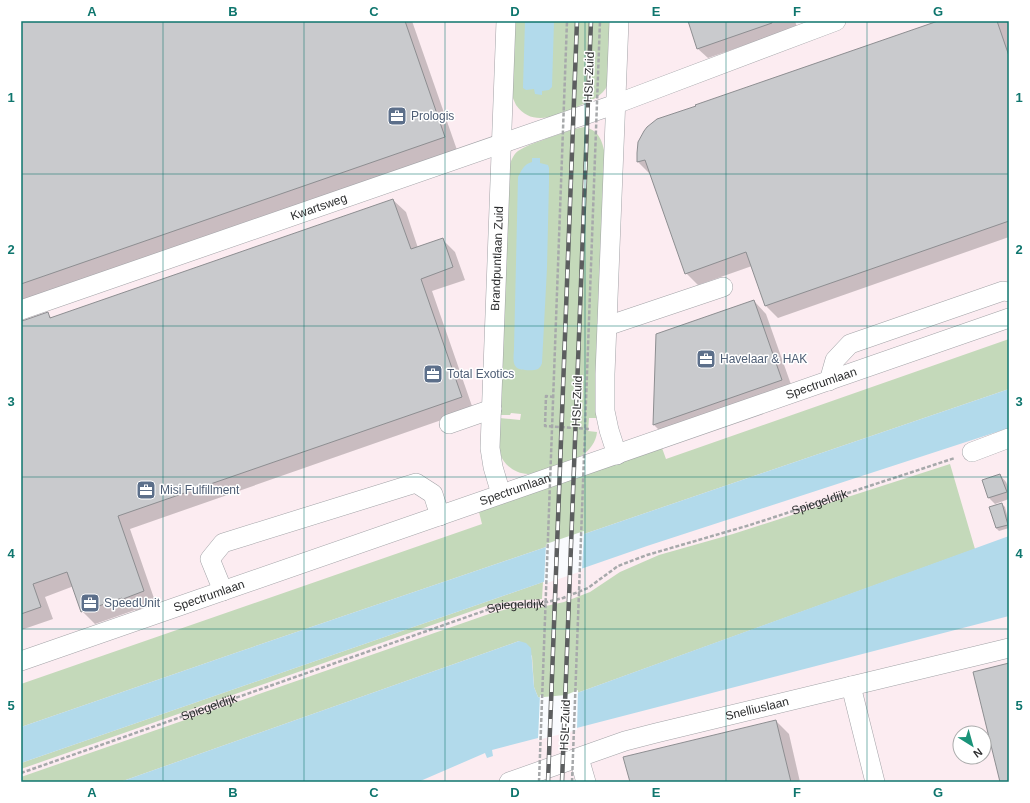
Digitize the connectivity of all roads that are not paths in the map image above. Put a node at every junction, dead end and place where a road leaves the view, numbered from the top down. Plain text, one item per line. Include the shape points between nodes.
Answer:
1 (506, 21) edge
2 (619, 21) edge
3 (835, 21) edge
4 (616, 104) junction
5 (502, 144) junction
6 (723, 286) dead end
7 (1009, 292) edge
8 (21, 310) edge
9 (1009, 318) edge
10 (607, 326) junction
11 (829, 381) junction
12 (492, 409) junction
13 (449, 424) dead end
14 (1009, 438) edge
15 (972, 452) road end
16 (617, 455) junction
17 (501, 494) junction
18 (440, 516) junction
19 (222, 591) junction
20 (1009, 648) edge
21 (21, 661) edge
22 (851, 686) junction
23 (579, 758) junction
24 (509, 782) edge
25 (586, 782) edge
26 (874, 782) edge

1 - 5 street, Brandpuntlaan Zuid
2 - 4 street
3 - 4 street, Kwartsweg
4 - 5 street, Kwartsweg
4 - 10 street
5 - 8 street, Kwartsweg
5 - 12 street, Brandpuntlaan Zuid
6 - 10 street
7 - 11 street via 1003,291 850,344 835,360
9 - 11 street, Spectrumlaan
10 - 16 street via 605,411
11 - 16 street, Spectrumlaan
12 - 13 street
12 - 17 street, Brandpuntlaan Zuid via 490,448
14 - 15 street
16 - 17 street, Spectrumlaan
17 - 18 street, Spectrumlaan
18 - 19 street, Spectrumlaan
18 - 19 street via 433,494 416,482 223,543 210,559
19 - 21 street, Spectrumlaan
20 - 22 street, Snelliuslaan
22 - 23 street, Snelliuslaan via 625,741
22 - 26 street
23 - 24 street, Snelliuslaan
23 - 25 street

